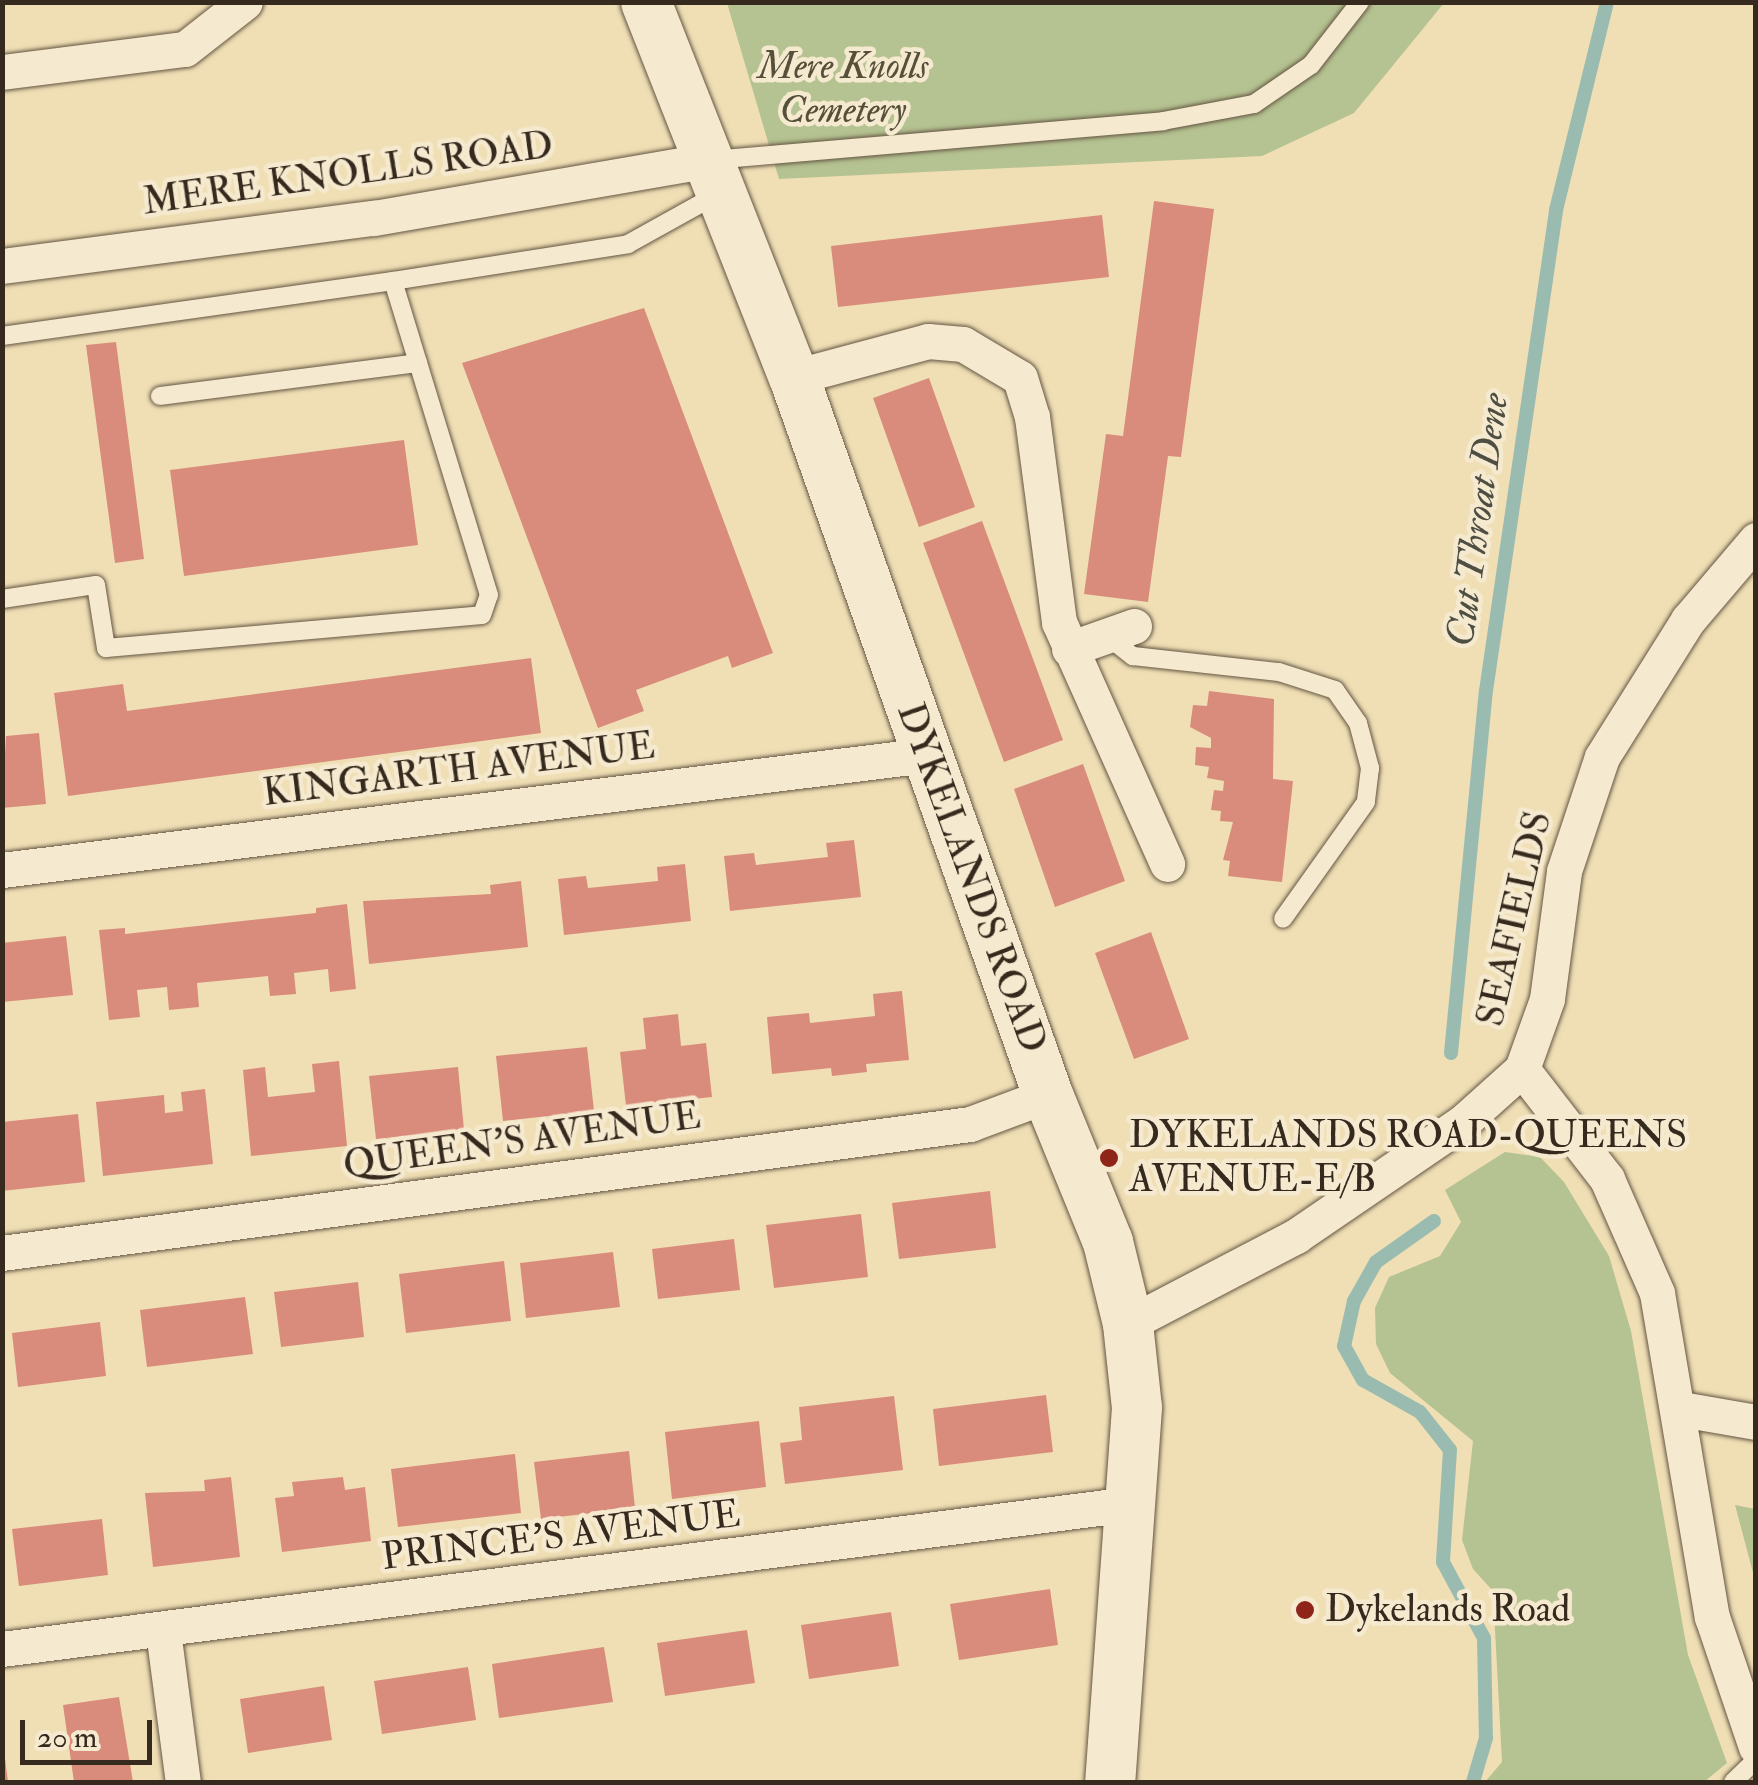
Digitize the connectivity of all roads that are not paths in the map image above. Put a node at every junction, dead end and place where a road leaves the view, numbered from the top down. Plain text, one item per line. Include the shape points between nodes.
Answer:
1 (646, 2) edge
2 (1360, 2) edge
3 (245, 3) edge
4 (2, 72) edge
5 (711, 178) junction
6 (2, 266) edge
7 (392, 281) junction
8 (2, 336) edge
9 (418, 363) junction
10 (794, 377) junction
11 (160, 396) dead end
12 (1756, 540) edge
13 (2, 599) edge
14 (1121, 631) joint
15 (1069, 648) junction
16 (926, 755) junction
17 (1167, 864) dead end
18 (2, 870) edge
19 (1283, 918) dead end
20 (1522, 1069) junction
21 (1048, 1095) junction
22 (2, 1253) edge
23 (1128, 1324) junction
24 (1681, 1409) junction
25 (1756, 1422) edge
26 (1130, 1504) junction
27 (163, 1631) junction
28 (2, 1649) edge
29 (1756, 1748) edge
30 (1756, 1760) edge
31 (183, 1782) edge
32 (1110, 1782) edge
33 (1733, 1782) edge

1 - 5 main road, DYKELANDS ROAD
2 - 5 lane via 1311,65 1254,104
3 - 4 street via 185,48
5 - 6 street, MERE KNOLLS ROAD
5 - 7 lane via 628,244
5 - 10 main road, DYKELANDS ROAD
7 - 8 lane
7 - 9 lane
9 - 11 lane
9 - 13 lane via 488,595 482,615 106,648 96,585
10 - 15 street via 928,342 963,344 1020,378 1032,417 1059,622
10 - 16 main road, DYKELANDS ROAD
12 - 20 street, SEAFIELDS via 1688,620 1602,757 1564,871 1547,999
14 - 15 street
14 - 19 lane via 1133,656 1279,672 1335,690 1358,723 1370,768 1366,802
15 - 17 street
16 - 18 street, KINGARTH AVENUE
16 - 21 main road, DYKELANDS ROAD
20 - 23 street via 1463,1122 1296,1236
20 - 24 street via 1607,1178 1658,1293
21 - 22 street, QUEEN'S AVENUE via 970,1124
21 - 23 main road, DYKELANDS ROAD via 1108,1242
23 - 26 main road, DYKELANDS ROAD via 1138,1408
24 - 25 street
24 - 29 street via 1712,1617
26 - 27 street, PRINCE'S AVENUE
26 - 32 main road, DYKELANDS ROAD
27 - 28 street, PRINCE'S AVENUE
27 - 31 street
30 - 33 lane

